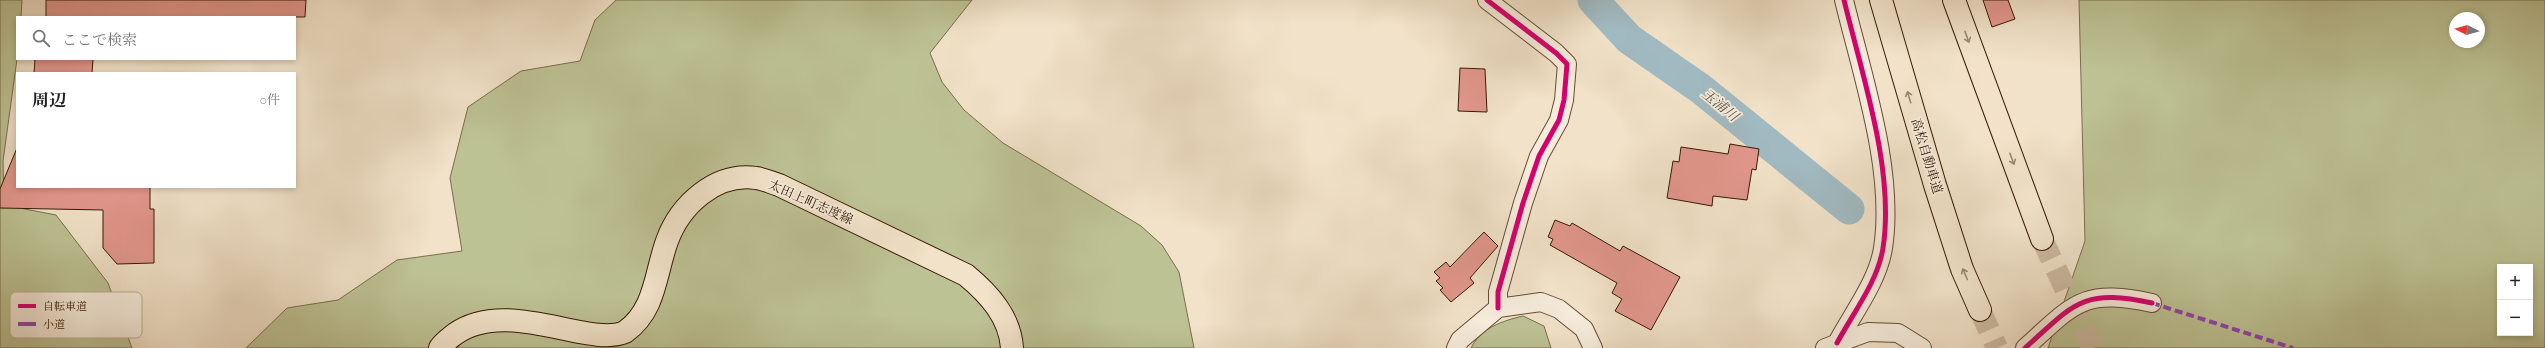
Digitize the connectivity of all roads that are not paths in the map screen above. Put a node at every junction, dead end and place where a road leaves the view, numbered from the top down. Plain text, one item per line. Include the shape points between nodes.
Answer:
1 (1487, 0) edge
2 (1844, 0) edge
3 (1881, 0) edge
4 (1954, 0) edge
5 (2042, 239) tunnel mouth
6 (2152, 303) dead end
7 (1498, 308) junction
8 (1980, 310) tunnel mouth
9 (1831, 345) edge
10 (440, 348) edge
11 (1012, 348) edge
12 (1456, 348) edge
13 (1593, 348) edge
14 (1922, 348) edge
15 (2025, 348) edge

1 - 7 street via 1567,64 1564,100 1559,120 1539,156 1498,292
2 - 9 street via 1878,139 1885,204 1883,248 1874,277
8 -> 3 main road, 高松自動車道 via 1962,269 1935,185
4 -> 5 main road
6 - 15 street via 2126,297 2098,296 2088,299 2065,312
7 - 12 street via 1460,340
7 - 13 street via 1541,302 1559,309 1584,329
9 - 14 street via 1868,332 1898,333
10 - 11 main road, 太田上町志度線 via 464,328 491,321 520,323 601,338 624,333 642,317 654,292 667,241 677,220 702,193 718,184 736,178 756,178 779,185 966,275 987,292 1003,315

